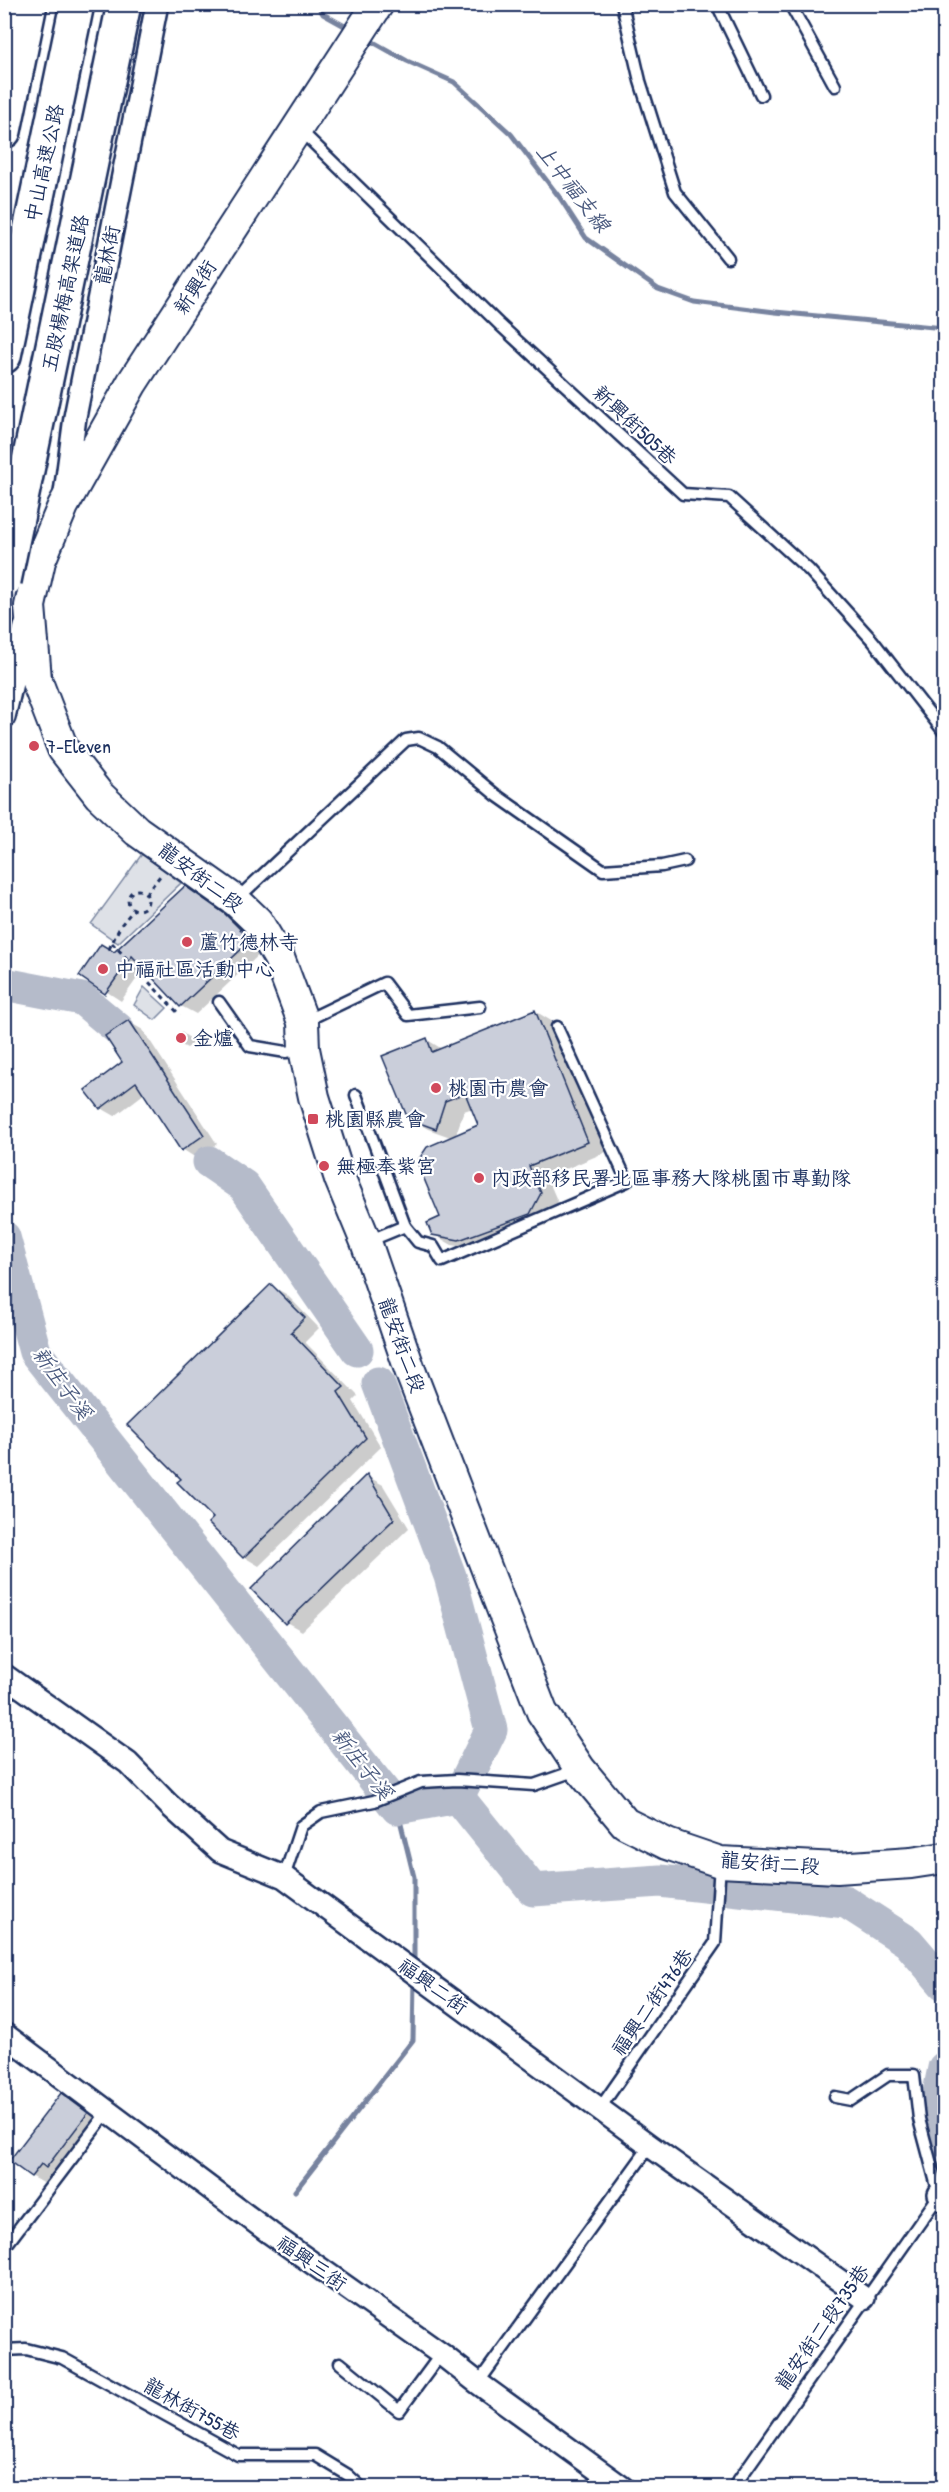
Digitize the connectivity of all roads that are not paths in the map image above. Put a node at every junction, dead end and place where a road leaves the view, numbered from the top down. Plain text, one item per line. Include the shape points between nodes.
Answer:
1 (30, 4) edge
2 (76, 4) edge
3 (124, 4) edge
4 (157, 4) edge
5 (378, 4) edge
6 (622, 4) edge
7 (717, 4) edge
8 (790, 4) edge
9 (835, 86) dead end
10 (760, 95) dead end
11 (299, 129) junction
12 (4, 131) edge
13 (728, 258) dead end
14 (4, 356) edge
15 (63, 506) junction
16 (22, 591) edge
17 (4, 717) edge
18 (945, 732) edge
19 (686, 861) dead end
20 (236, 901) junction
21 (219, 1002) dead end
22 (480, 1007) dead end
23 (557, 1027) dead end
24 (304, 1035) junction
25 (356, 1095) dead end
26 (405, 1226) junction
27 (366, 1242) junction
28 (4, 1675) edge
29 (580, 1769) junction
30 (945, 1858) edge
31 (720, 1868) junction
32 (284, 1877) junction
33 (4, 2034) edge
34 (835, 2097) dead end
35 (600, 2108) junction
36 (108, 2111) junction
37 (650, 2146) junction
38 (942, 2195) edge
39 (4, 2248) edge
40 (864, 2298) junction
41 (4, 2350) edge
42 (441, 2354) junction
43 (340, 2363) dead end
44 (478, 2384) junction
45 (362, 2487) edge
46 (623, 2487) edge
47 (733, 2487) edge

1 - 12 highway
2 - 14 highway, 中山高速公路
3 - 16 highway, 五股楊梅高架道路, bridge
4 - 15 street, 龍林街 via 75,417
5 - 11 street, 新興街
6 - 13 lane via 640,81 675,192
7 - 10 lane
8 - 9 lane
11 - 15 street, 新興街 via 132,383
11 - 18 lane, 新興街505巷 via 500,325 683,494 729,497 809,570 873,641
15 - 16 street, 新興街 via 40,561
16 - 17 street
16 - 20 street, 龍安街二段 via 36,679 63,749 99,795 137,831
19 - 20 lane via 603,870 496,795 438,747 419,738 406,740
20 - 24 street, 龍安街二段 via 257,921 279,958
21 - 24 lane via 250,1046 286,1052
22 - 24 lane via 408,1015 384,983
23 - 26 lane via 627,1181 442,1261 433,1246 418,1242
24 - 27 street, 龍安街二段 via 314,1097 340,1179
25 - 26 lane
26 - 27 lane
27 - 29 street, 龍安街二段 via 411,1373 542,1712
28 - 32 street, 福興二街 via 128,1762 220,1851
29 - 31 street, 龍安街二段 via 625,1823
29 - 32 lane via 534,1785 421,1782 374,1801 321,1812 301,1827
30 - 31 street, 龍安街二段 via 837,1868
31 - 35 lane, 福興二街476巷 via 715,1943
32 - 35 street, 福興二街
33 - 36 street, 福興三街
34 - 38 lane via 851,2100 888,2075 914,2075 919,2119
35 - 37 street, 福興二街
36 - 39 lane
36 - 42 street, 福興三街 via 270,2233
37 - 40 street, 福興二街
37 - 44 lane
38 - 40 lane, 龍安街二段735巷
40 - 47 lane, 龍安街二段735巷
41 - 45 lane, 龍林街755巷 via 26,2349 62,2358 238,2455 315,2455
42 - 43 lane via 399,2411
42 - 44 street, 福興三街
44 - 46 street, 福興三街

